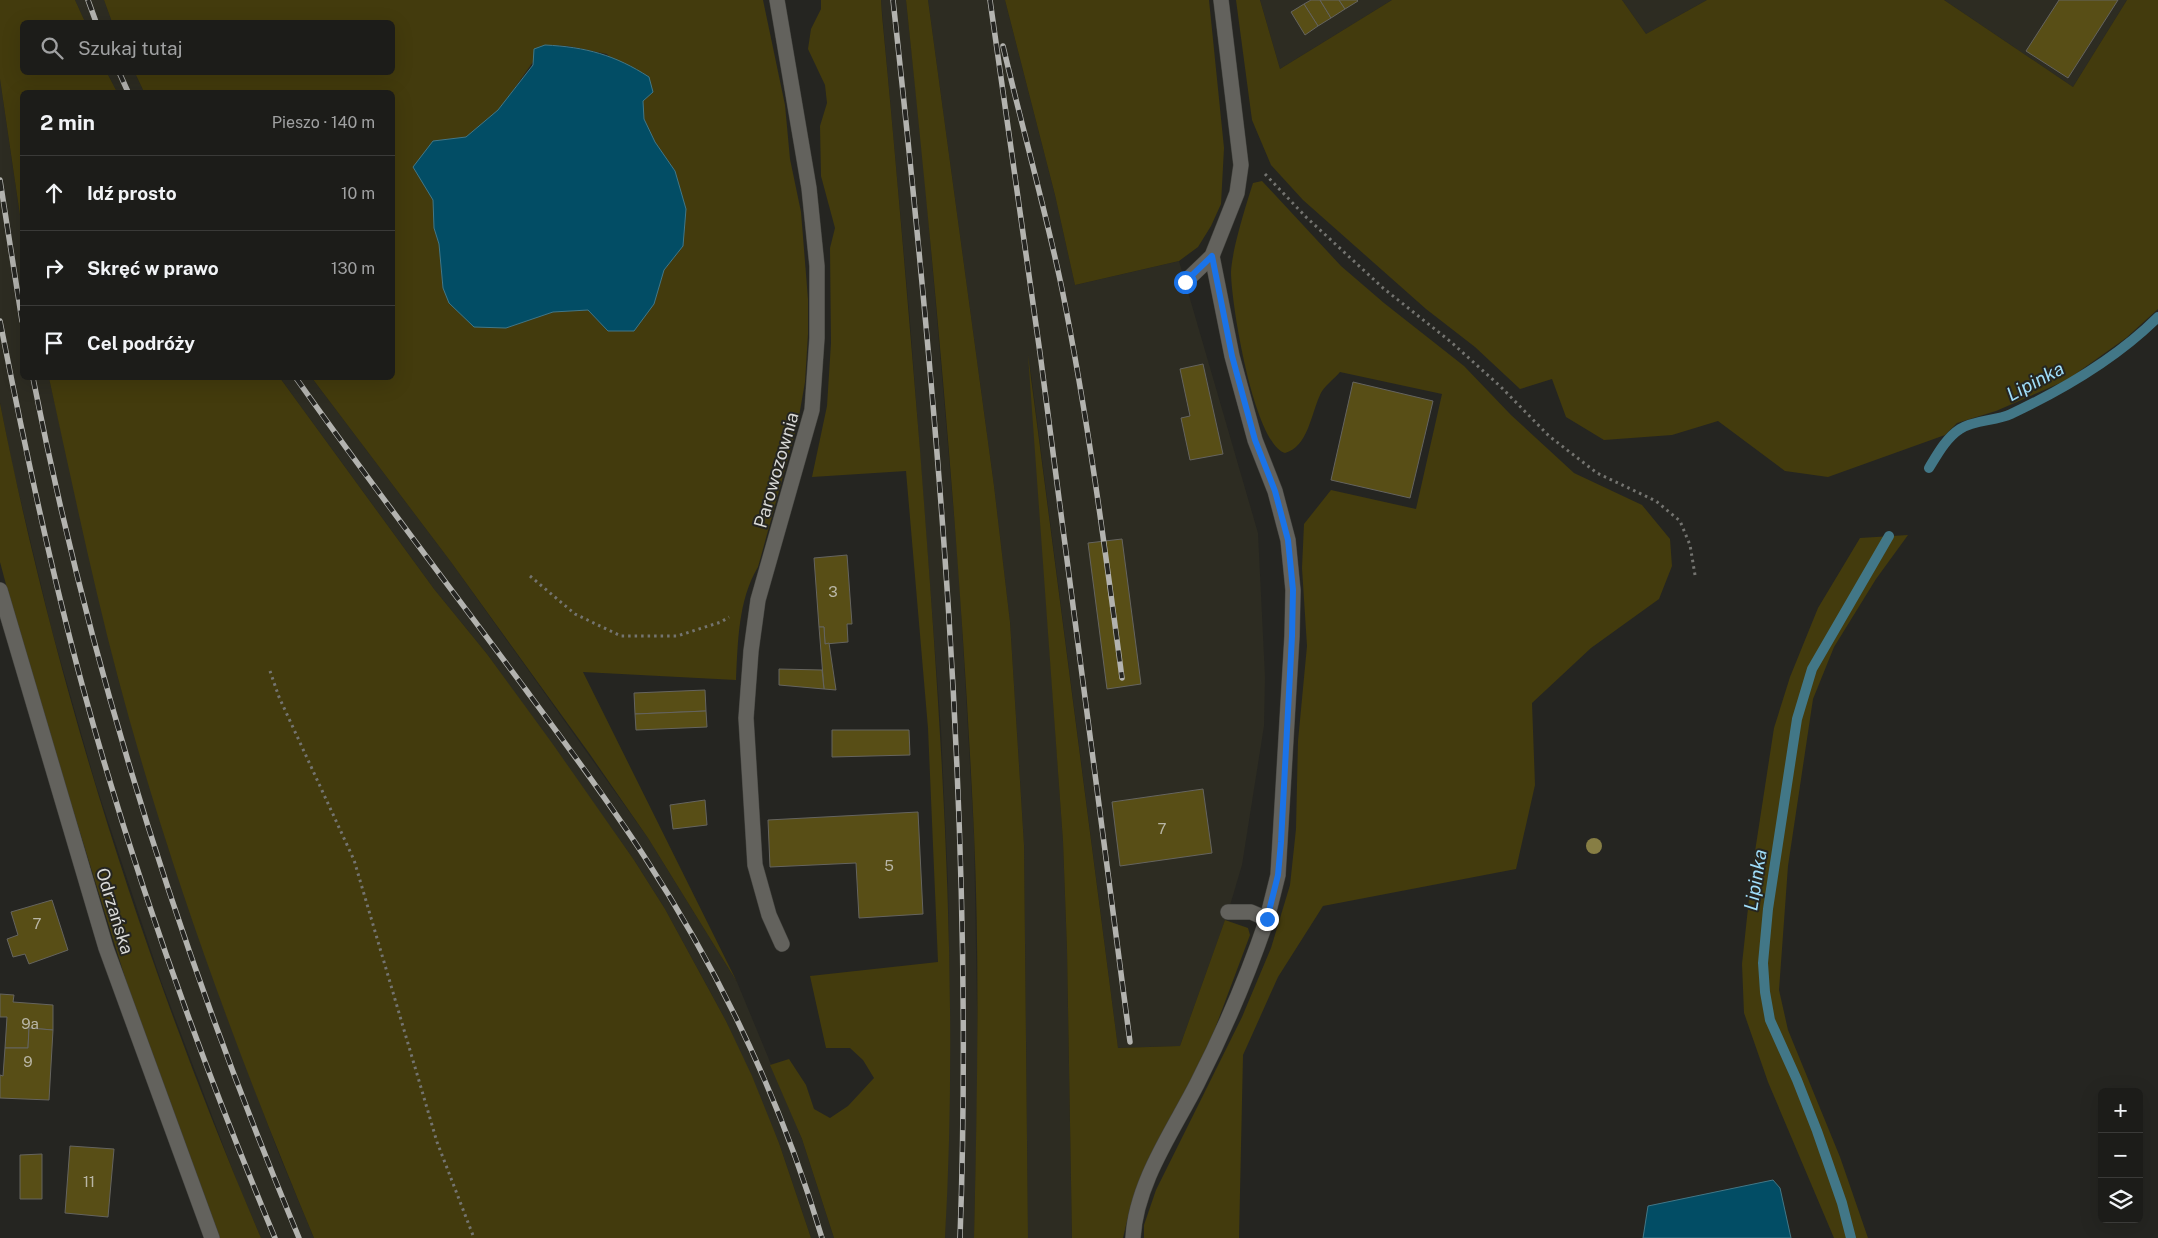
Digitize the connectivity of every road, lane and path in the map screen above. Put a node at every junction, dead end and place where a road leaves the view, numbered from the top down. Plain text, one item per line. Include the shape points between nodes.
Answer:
1 (777, 0) edge
2 (1221, 0) edge
3 (1241, 165) junction
4 (1212, 256) junction
5 (1185, 282) dead end
6 (1695, 575) dead end
7 (530, 576) dead end
8 (0, 590) edge
9 (758, 600) junction
10 (270, 671) dead end
11 (1228, 912) dead end
12 (1267, 919) junction
13 (782, 944) dead end
14 (212, 1238) edge
15 (474, 1238) edge
16 (1133, 1238) edge

1 - 9 street, Parowozownia via 809,188 817,266 818,338 812,410
2 - 3 street
3 - 4 street via 1237,193
3 - 6 path via 1267,174 1306,217 1382,288 1451,342 1549,436 1597,473 1656,501 1680,521 1690,545
4 - 5 street
4 - 12 street via 1232,356 1288,540 1293,590 1278,875
7 - 9 path via 574,614 621,636 676,636 720,622
8 - 14 street, Odrzańska via 106,948
9 - 13 street, Parowozownia via 746,718 750,807 755,865 769,915
10 - 15 path via 354,860 436,1142
11 - 12 street via 1251,912
12 - 16 street via 1225,1025 1152,1171 1142,1197

